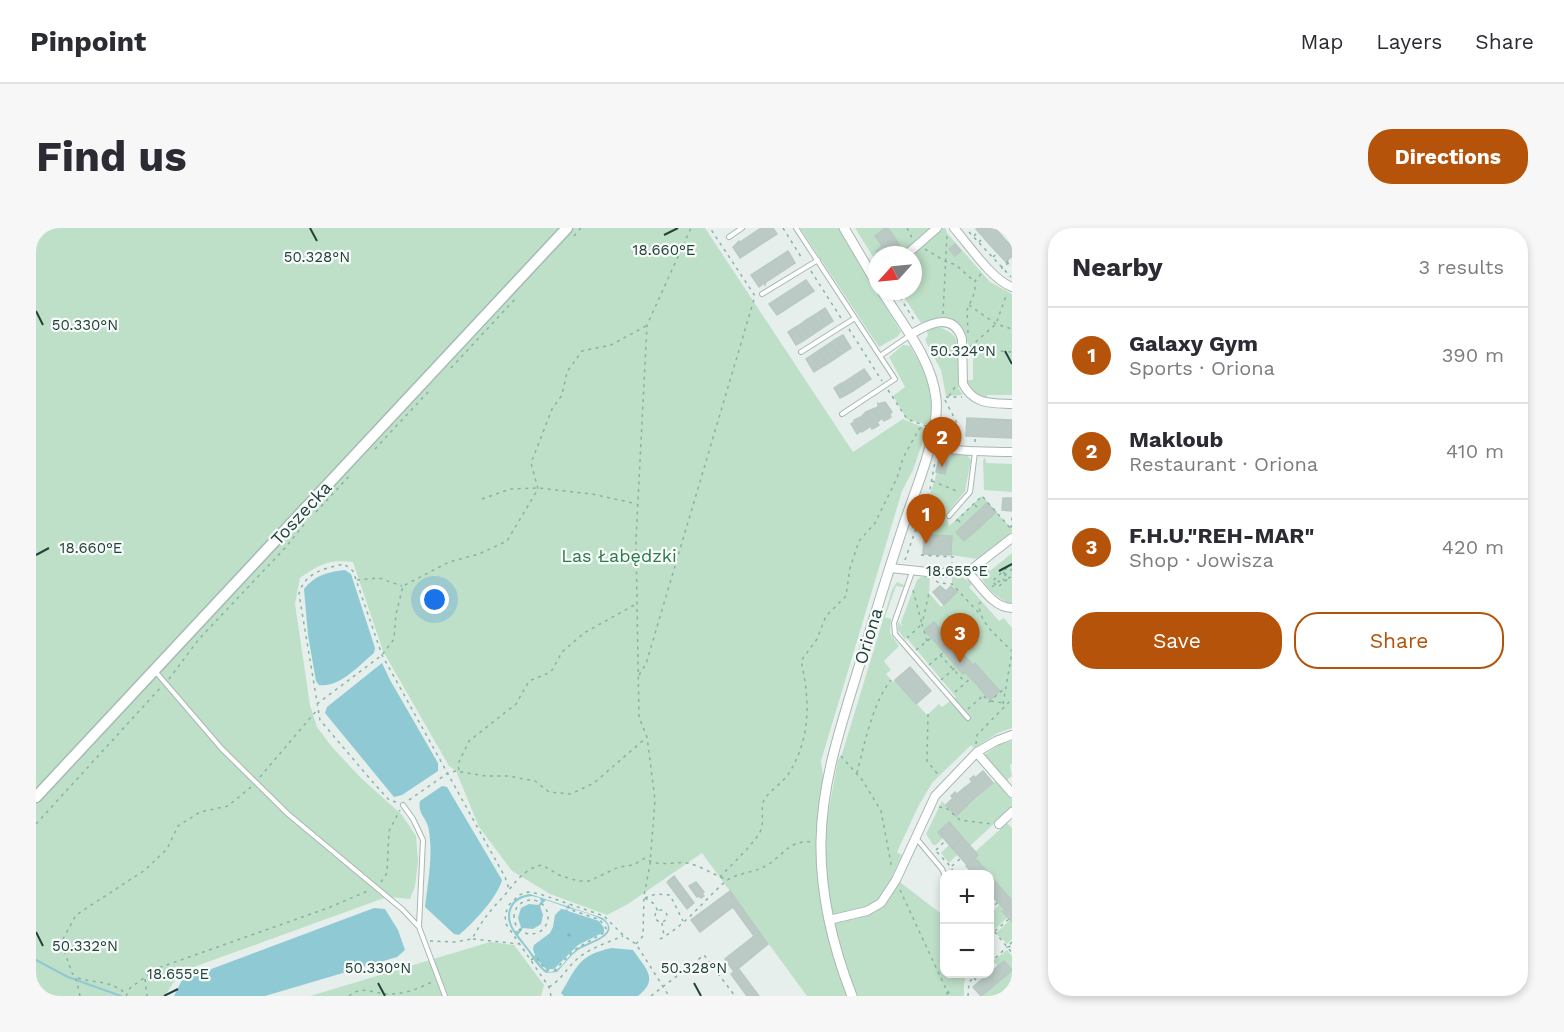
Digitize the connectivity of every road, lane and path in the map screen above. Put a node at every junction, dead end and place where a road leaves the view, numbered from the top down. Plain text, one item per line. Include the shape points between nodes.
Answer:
1 (581, 228) edge
2 (691, 228) edge
3 (710, 228) edge
4 (742, 228) edge
5 (783, 228) edge
6 (796, 228) edge
7 (844, 228) edge
8 (937, 228) edge
9 (954, 228) edge
10 (965, 228) edge
11 (1001, 228) edge
12 (571, 232) edge
13 (978, 232) dead end
14 (947, 234) dead end
15 (729, 237) dead end
16 (973, 237) junction
17 (984, 237) dead end
18 (1012, 240) edge
19 (978, 242) junction
20 (916, 246) edge
21 (998, 253) dead end
22 (992, 258) junction
23 (1012, 258) edge
24 (818, 260) junction
25 (945, 261) junction
26 (1012, 262) edge
27 (1005, 263) junction
28 (807, 266) junction
29 (868, 267) edge
30 (1002, 269) junction
31 (985, 270) dead end
32 (995, 275) junction
33 (1012, 277) edge
34 (975, 282) junction
35 (1011, 287) edge
36 (762, 294) dead end
37 (519, 295) dead end
38 (888, 300) edge
39 (902, 300) edge
40 (969, 304) junction
41 (855, 318) junction
42 (942, 318) dead end
43 (845, 324) junction
44 (996, 324) junction
45 (647, 325) junction
46 (918, 325) dead end
47 (1012, 329) edge
48 (910, 335) junction
49 (969, 348) junction
50 (801, 352) dead end
51 (1012, 352) edge
52 (879, 356) junction
53 (449, 370) dead end
54 (434, 386) dead end
55 (885, 386) junction
56 (971, 396) junction
57 (1012, 404) edge
58 (842, 414) dead end
59 (930, 427) junction
60 (975, 436) dead end
61 (930, 444) junction
62 (975, 448) junction
63 (374, 450) dead end
64 (960, 450) junction
65 (1012, 452) edge
66 (935, 462) dead end
67 (353, 472) dead end
68 (931, 480) junction
69 (538, 488) junction
70 (959, 492) dead end
71 (482, 500) dead end
72 (638, 504) junction
73 (974, 504) junction
74 (979, 510) dead end
75 (313, 515) dead end
76 (949, 516) dead end
77 (1012, 517) edge
78 (307, 521) dead end
79 (963, 525) dead end
80 (1011, 529) edge
81 (1012, 538) edge
82 (921, 555) dead end
83 (902, 566) dead end
84 (1012, 566) edge
85 (890, 568) junction
86 (952, 568) dead end
87 (1006, 569) junction
88 (913, 571) junction
89 (968, 572) junction
90 (1003, 572) junction
91 (1009, 572) junction
92 (999, 575) junction
93 (1006, 575) junction
94 (1012, 575) edge
95 (996, 578) junction
96 (1002, 578) junction
97 (1009, 578) junction
98 (356, 580) junction
99 (999, 581) junction
100 (1005, 581) junction
101 (951, 584) dead end
102 (995, 584) junction
103 (1002, 584) junction
104 (403, 586) junction
105 (913, 590) dead end
106 (989, 591) junction
107 (929, 593) dead end
108 (637, 604) junction
109 (1012, 609) edge
110 (979, 613) junction
111 (922, 624) junction
112 (907, 638) dead end
113 (931, 638) dead end
114 (927, 641) junction
115 (916, 651) dead end
116 (1012, 651) edge
117 (944, 652) dead end
118 (381, 655) junction
119 (940, 655) junction
120 (928, 666) dead end
121 (957, 666) dead end
122 (953, 669) junction
123 (154, 670) junction
124 (638, 676) junction
125 (971, 678) dead end
126 (891, 680) dead end
127 (941, 681) dead end
128 (166, 682) junction
129 (966, 683) junction
130 (1006, 687) junction
131 (956, 698) dead end
132 (1012, 699) edge
133 (990, 701) junction
134 (317, 704) junction
135 (1003, 705) junction
136 (318, 709) junction
137 (967, 710) dead end
138 (928, 714) dead end
139 (968, 718) dead end
140 (1012, 735) edge
141 (647, 737) junction
142 (976, 751) junction
143 (459, 771) junction
144 (448, 773) junction
145 (857, 774) dead end
146 (940, 777) dead end
147 (255, 782) junction
148 (1012, 793) edge
149 (36, 797) edge
150 (403, 805) junction
151 (937, 806) dead end
152 (1012, 812) edge
153 (36, 824) edge
154 (999, 824) joint
155 (915, 838) junction
156 (945, 841) dead end
157 (813, 842) dead end
158 (931, 846) dead end
159 (935, 850) junction
160 (961, 858) dead end
161 (650, 862) junction
162 (951, 867) junction
163 (942, 870) edge
164 (952, 870) edge
165 (720, 877) junction
166 (728, 880) junction
167 (376, 888) junction
168 (508, 890) junction
169 (644, 898) junction
170 (998, 902) dead end
171 (541, 903) joint
172 (568, 905) junction
173 (994, 906) edge
174 (658, 911) junction
175 (1009, 919) dead end
176 (829, 920) junction
177 (683, 921) junction
178 (662, 922) junction
179 (418, 927) junction
180 (995, 932) joint
181 (624, 936) junction
182 (664, 937) junction
183 (472, 939) junction
184 (660, 939) dead end
185 (424, 941) junction
186 (1012, 942) edge
187 (519, 944) junction
188 (636, 944) junction
189 (1012, 946) edge
190 (1007, 947) junction
191 (1012, 953) edge
192 (533, 958) junction
193 (994, 958) edge
194 (436, 976) junction
195 (145, 977) junction
196 (76, 978) junction
197 (973, 978) edge
198 (975, 978) edge
199 (979, 983) dead end
200 (549, 987) junction
201 (663, 987) junction
202 (947, 991) dead end
203 (126, 995) edge
204 (80, 996) edge
205 (147, 996) edge
206 (349, 996) edge
207 (445, 996) edge
208 (551, 996) edge
209 (651, 996) edge
210 (669, 996) edge
211 (735, 996) edge
212 (852, 996) edge
213 (950, 996) edge
214 (968, 996) edge

1 - 12 path
2 - 45 path
3 - 124 path via 755,296 646,664
4 - 15 lane
5 - 28 path
6 - 24 lane
7 - 29 street
8 - 20 street
9 - 32 street
10 - 16 path
11 - 18 path
12 - 123 main road, Toszecka
13 - 16 path
14 - 25 path
16 - 19 path
17 - 19 path
19 - 22 path
21 - 22 path
22 - 30 path
23 - 27 path
24 - 28 lane
24 - 41 lane
25 - 34 path via 956,265
25 - 42 path
26 - 27 path
27 - 30 path
28 - 36 lane
28 - 43 path
30 - 32 path
30 - 33 path
31 - 34 path
32 - 35 street
34 - 40 path
35 - 44 path
37 - 53 path
38 - 48 street, Oriona
39 - 46 path
40 - 44 path
40 - 49 path
41 - 43 lane
41 - 52 lane
43 - 50 lane
43 - 55 path
44 - 47 path
44 - 49 path
45 - 69 path via 611,345 582,351 567,372 562,395 552,409 531,463
45 - 72 path
48 - 52 lane
48 - 56 street via 937,322 949,323 960,332 963,384
48 - 59 street, Oriona via 933,381 936,401
49 - 51 path
52 - 55 lane via 894,379
54 - 63 path
55 - 58 lane
55 - 59 path via 907,419
56 - 57 street via 978,402
56 - 64 path via 944,398 958,425
59 - 61 street, Oriona
59 - 165 path via 920,429 903,458 875,523 859,541 846,596 826,616 817,639 801,661 807,710 797,758 764,801 761,831
60 - 62 path
61 - 64 street
61 - 85 street, Oriona
62 - 64 street
62 - 65 street
62 - 76 lane via 970,492
66 - 68 path
67 - 75 path
68 - 70 path
68 - 83 path
69 - 71 path via 510,489
69 - 72 path
69 - 104 path via 507,541 448,562
72 - 108 path
73 - 74 path
73 - 79 path via 957,520
73 - 80 path via 982,496
77 - 80 path
78 - 128 path
81 - 89 street
82 - 86 path via 953,557
84 - 87 path
84 - 91 path
85 - 88 street
85 - 176 street, Oriona via 833,749 827,780 821,843
87 - 90 path
87 - 91 path
88 - 89 street
88 - 139 lane via 894,623 895,634
89 - 106 street
90 - 92 path
90 - 93 path
91 - 93 path
91 - 94 path
92 - 95 path
92 - 96 path
93 - 96 path
93 - 97 path
94 - 97 path
95 - 99 path
95 - 102 path via 992,581
96 - 100 path
97 - 100 path
98 - 104 path via 379,578
98 - 118 path
98 - 134 path via 344,564 326,568 301,585 299,594
99 - 102 path
99 - 103 path
100 - 103 path
101 - 110 path
102 - 103 path
102 - 106 path
104 - 118 path via 394,639
105 - 111 path
106 - 109 street via 995,603
106 - 110 path via 979,604
107 - 111 path
108 - 124 path
108 - 143 path via 584,633 562,652 551,672 529,681 516,704 469,741 458,764
110 - 116 path
111 - 112 path
111 - 114 path
113 - 114 path
114 - 115 path
116 - 130 path
117 - 119 path
118 - 134 path
118 - 144 path
119 - 120 path
119 - 122 path
121 - 122 path
122 - 127 path
122 - 129 path
123 - 128 lane
123 - 149 main road, Toszecka
124 - 141 path via 639,717
125 - 129 path
126 - 145 path via 868,730
128 - 147 lane via 215,742
128 - 153 path
129 - 131 path via 952,694
130 - 133 path
130 - 135 path
132 - 135 path
133 - 135 path
133 - 137 path via 984,695
134 - 136 path
135 - 142 path via 977,735
136 - 147 path
136 - 150 path via 320,720 371,780 389,800
138 - 146 path via 927,761
140 - 142 street
141 - 143 path via 594,783 571,794 549,792 535,781
141 - 161 path via 655,800
142 - 148 street
142 - 155 street via 935,796
143 - 144 path
144 - 150 path
144 - 168 path via 505,877
147 - 167 lane
147 - 196 path via 228,806 200,812 178,826 167,849 145,870 75,915 63,939
150 - 167 path via 389,831 387,873
150 - 179 lane via 423,840
151 - 154 path via 960,820
152 - 154 street
155 - 163 lane
155 - 176 street via 881,903 867,911
156 - 159 path
157 - 166 path via 797,842 766,866
158 - 159 path
159 - 162 path
160 - 162 path
161 - 165 path via 689,863
161 - 168 path via 645,858 589,881 559,875 542,865 530,867
161 - 169 path
162 - 164 path
165 - 166 path
166 - 177 path
167 - 179 lane
167 - 195 path via 158,968
168 - 183 path via 485,916
169 - 174 path
169 - 177 path via 670,895
169 - 188 path via 642,936
170 - 173 path
171 - 171 path via 527,900 519,905 514,917 520,930 530,935 543,930 549,917
172 - 181 path via 604,916
172 - 187 path via 535,892 513,899 506,921
172 - 192 path via 568,909 600,920 605,932 574,950 555,970 546,970
174 - 178 path via 655,918
174 - 178 path via 663,910 666,915
175 - 180 path
176 - 212 street, Oriona
177 - 182 path
178 - 182 path
179 - 185 lane
180 - 190 path
181 - 188 path
181 - 200 path via 578,958
182 - 184 path
183 - 185 path
183 - 187 path
185 - 194 lane
186 - 190 path
187 - 192 path
188 - 201 path
189 - 190 path
190 - 191 path
190 - 193 path
192 - 200 path
194 - 206 path via 425,986 392,994 361,989
194 - 207 lane
195 - 203 path
195 - 205 path
196 - 203 path via 102,981
196 - 204 path
197 - 214 path
198 - 199 path
200 - 208 path
201 - 209 path
201 - 210 path
201 - 211 path via 704,956
202 - 213 path

